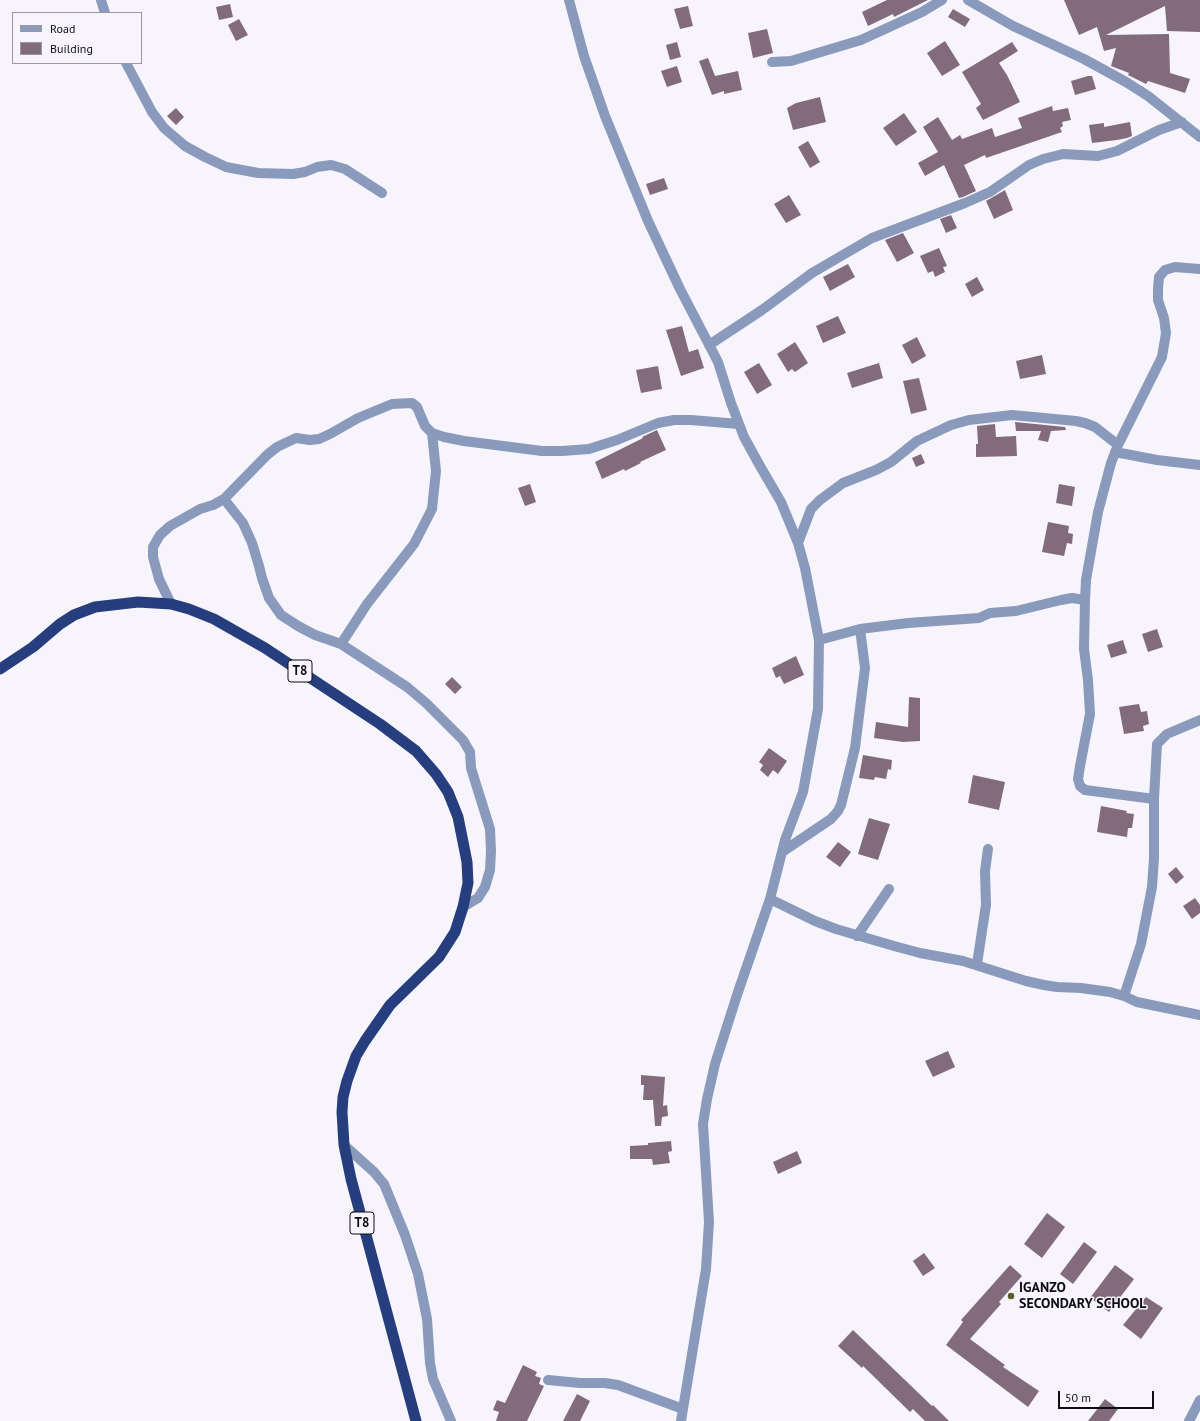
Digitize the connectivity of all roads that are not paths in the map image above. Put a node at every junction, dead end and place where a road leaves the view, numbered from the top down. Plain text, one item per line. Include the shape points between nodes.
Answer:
1 (101, 0) edge
2 (569, 0) edge
3 (942, 0) edge
4 (968, 0) edge
5 (105, 12) edge
6 (772, 62) dead end
7 (127, 64) edge
8 (1182, 122) junction
9 (1200, 137) edge
10 (382, 193) dead end
11 (1200, 269) edge
12 (709, 345) junction
13 (739, 424) junction
14 (432, 433) junction
15 (1117, 449) junction
16 (1200, 465) edge
17 (224, 499) junction
18 (798, 543) junction
19 (1085, 600) junction
20 (171, 604) junction
21 (860, 629) junction
22 (819, 640) junction
23 (341, 644) junction
24 (0, 669) edge
25 (1200, 720) edge
26 (1154, 799) junction
27 (988, 849) dead end
28 (782, 852) junction
29 (888, 889) dead end
30 (770, 899) junction
31 (463, 907) junction
32 (857, 936) junction
33 (977, 964) junction
34 (1124, 996) junction
35 (1200, 1015) edge
36 (344, 1145) junction
37 (548, 1380) dead end
38 (1200, 1400) edge
39 (683, 1409) junction
40 (416, 1421) edge
41 (450, 1421) edge
42 (681, 1421) edge
43 (1188, 1421) edge

1 - 5 street
2 - 12 street via 584,56 624,164 651,228
3 - 6 street via 861,40 791,61
4 - 8 street via 1013,26 1126,82
7 - 10 street via 152,112 164,128 185,146 205,157 226,167 258,173 294,174 331,166 345,169
8 - 9 street
8 - 12 street via 1159,130 1117,151 1098,156 1063,154 1043,158 990,192 872,238 812,273
11 - 15 street via 1175,267 1165,270 1159,276 1158,300 1166,333 1162,358
12 - 13 street via 718,362
13 - 14 street via 674,420 658,423 602,445 562,452 464,441
13 - 18 street via 781,502
14 - 17 street via 412,403 392,404 358,418 319,439 296,438 277,447
14 - 23 street via 436,471 432,509 414,544 367,604
15 - 16 street via 1149,459
15 - 18 street via 1095,427 1085,422 1012,415 969,420 951,425 917,441 886,465 843,483 820,500 811,509
15 - 19 street via 1105,481 1098,512
17 - 20 street via 170,526 160,535 153,547 159,579
17 - 23 street via 243,523 269,598 281,615 309,632
18 - 22 street
19 - 21 street via 1072,598 1016,611 990,613 979,618 908,622
19 - 26 street via 1084,649 1090,714 1078,779 1080,786 1085,790
20 - 24 highway, T8 via 138,602 95,607 81,612 60,624
20 - 31 highway, T8 via 214,619 265,648 380,724 416,751 448,792 458,818 468,862 468,883
21 - 22 street
21 - 28 street via 865,668 855,748 841,805 831,819
22 - 28 street via 818,709 811,754 803,792
23 - 31 street via 407,687 463,740 470,752 471,768 490,829 491,851 490,870 485,886 478,898
25 - 26 street via 1167,734 1157,744
26 - 34 street via 1152,888 1141,944
27 - 33 street via 985,871 986,905
28 - 30 street
29 - 32 street
30 - 32 street via 815,921
30 - 39 street via 715,1064 707,1099 704,1124 709,1222 706,1269
31 - 36 highway, T8 via 455,932 438,957 390,1006 356,1056 343,1097
32 - 33 street via 920,953
33 - 34 street via 1044,985 1099,990
34 - 35 street via 1137,1002
36 - 40 highway, T8 via 351,1180
36 - 41 street via 384,1184 405,1235 418,1274 427,1319 433,1379
37 - 39 street via 605,1382
38 - 43 street
39 - 42 street

